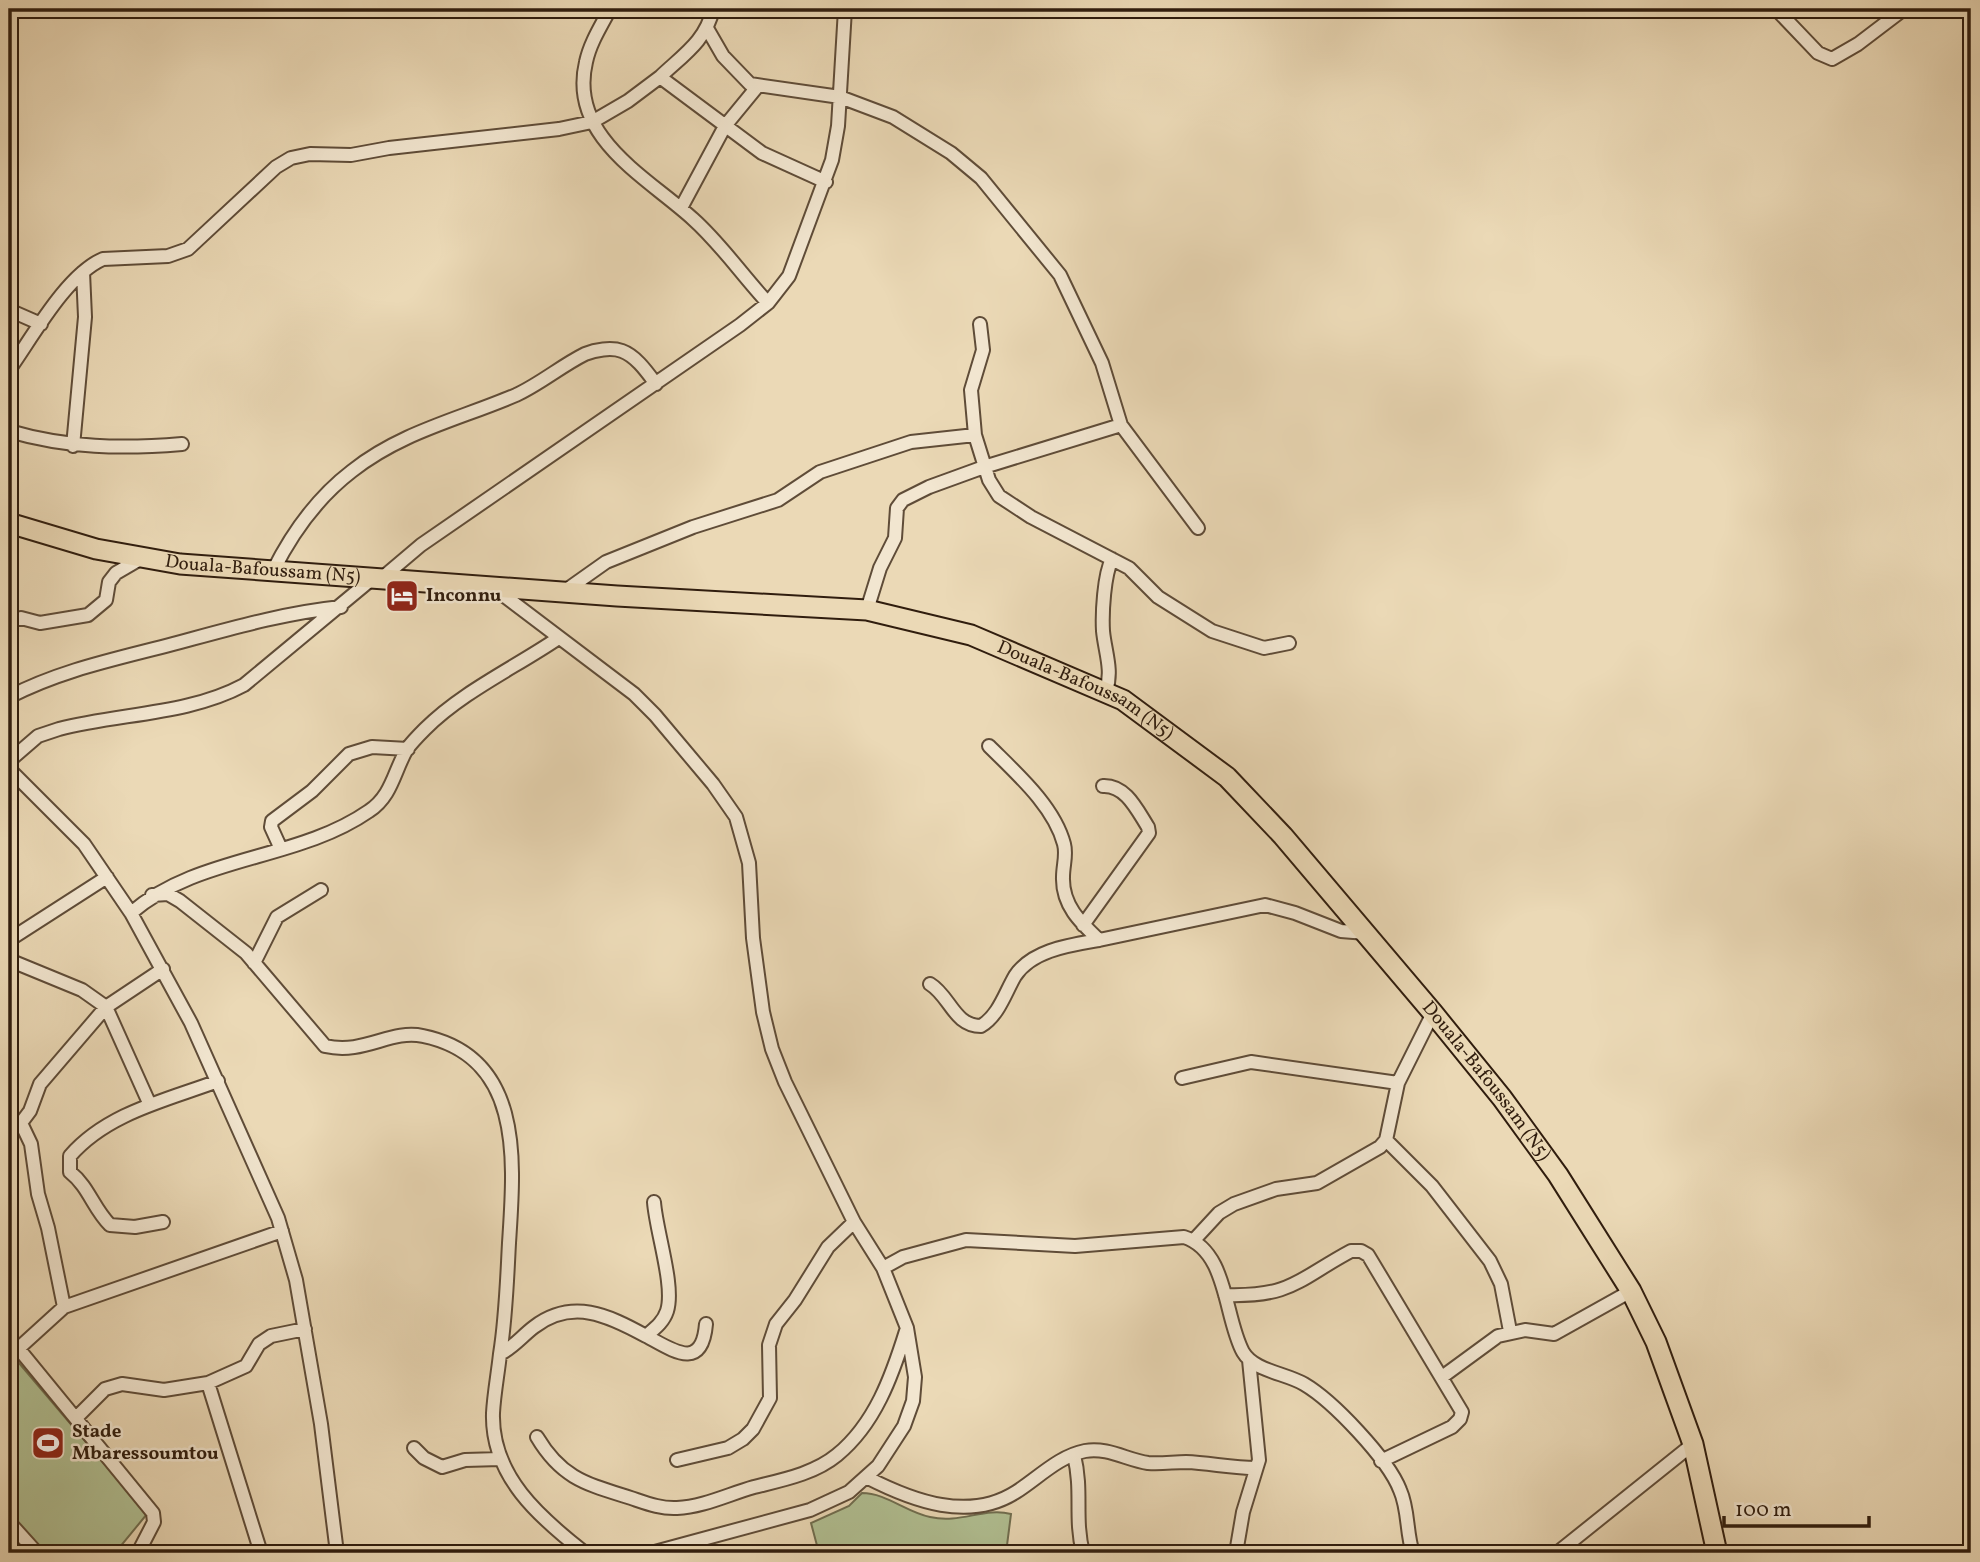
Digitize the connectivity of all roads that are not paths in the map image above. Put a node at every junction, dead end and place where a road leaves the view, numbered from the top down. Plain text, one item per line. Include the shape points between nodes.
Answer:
1 (610, 9) edge
2 (713, 9) edge
3 (845, 9) edge
4 (1776, 9) edge
5 (1903, 9) edge
6 (708, 30) junction
7 (660, 76) junction
8 (757, 87) junction
9 (840, 97) junction
10 (592, 122) junction
11 (725, 127) junction
12 (826, 182) junction
13 (681, 208) junction
14 (83, 272) junction
15 (768, 303) junction
16 (9, 310) edge
17 (41, 324) junction
18 (980, 324) dead end
19 (9, 370) edge
20 (656, 384) junction
21 (1121, 425) junction
22 (9, 430) edge
23 (975, 435) junction
24 (182, 444) dead end
25 (73, 446) junction
26 (984, 467) junction
27 (9, 523) edge
28 (1198, 528) dead end
29 (140, 559) junction
30 (1112, 559) junction
31 (273, 570) junction
32 (377, 578) junction
33 (491, 585) junction
34 (565, 591) junction
35 (341, 607) junction
36 (867, 610) junction
37 (9, 621) edge
38 (557, 639) junction
39 (1289, 643) dead end
40 (1105, 691) junction
41 (9, 697) edge
42 (989, 746) dead end
43 (408, 748) junction
44 (9, 761) edge
45 (9, 769) edge
46 (1103, 786) dead end
47 (281, 849) junction
48 (107, 877) junction
49 (321, 890) dead end
50 (152, 895) junction
51 (131, 913) junction
52 (1083, 925) junction
53 (1366, 933) junction
54 (9, 940) edge
55 (1099, 940) junction
56 (9, 960) edge
57 (254, 963) junction
58 (163, 969) junction
59 (930, 984) dead end
60 (106, 1007) junction
61 (1433, 1013) junction
62 (1182, 1078) dead end
63 (218, 1081) junction
64 (1398, 1083) junction
65 (150, 1105) junction
66 (15, 1124) edge
67 (1386, 1140) junction
68 (654, 1202) dead end
69 (163, 1222) dead end
70 (854, 1222) junction
71 (282, 1231) junction
72 (1194, 1240) junction
73 (883, 1268) junction
74 (1631, 1291) junction
75 (1225, 1295) junction
76 (64, 1307) junction
77 (706, 1324) dead end
78 (907, 1328) junction
79 (305, 1329) junction
80 (1510, 1331) junction
81 (646, 1336) junction
82 (13, 1351) edge
83 (500, 1354) junction
84 (1249, 1360) junction
85 (1442, 1377) junction
86 (208, 1384) junction
87 (77, 1417) junction
88 (537, 1437) dead end
89 (1693, 1444) junction
90 (414, 1448) dead end
91 (1074, 1455) junction
92 (500, 1459) junction
93 (677, 1460) dead end
94 (1381, 1461) junction
95 (1256, 1468) junction
96 (868, 1478) junction
97 (9, 1522) edge
98 (37, 1553) edge
99 (138, 1553) edge
100 (261, 1553) edge
101 (337, 1553) edge
102 (585, 1553) edge
103 (651, 1553) edge
104 (1083, 1553) edge
105 (1236, 1553) edge
106 (1413, 1553) edge
107 (1557, 1553) edge
108 (1717, 1553) edge

1 - 10 street via 585,65 584,97
2 - 6 street
3 - 9 street
4 - 5 street via 1818,53 1832,58
6 - 7 street
6 - 8 street via 729,64
7 - 10 street via 628,102
7 - 11 street
8 - 9 street
8 - 11 street
9 - 12 street
9 - 21 street via 918,131 981,178 1059,275 1102,363
10 - 13 street via 607,145
10 - 14 street via 351,156 291,158 188,249 168,256 103,259
11 - 12 street via 762,153
11 - 13 street
12 - 15 street via 789,276
13 - 15 street via 713,237
14 - 17 street
14 - 25 street via 85,317
15 - 20 street
16 - 17 street
17 - 19 street
18 - 23 street via 983,350 971,390
20 - 31 street via 633,357 621,350 601,350 516,395 413,434 350,471 294,533
20 - 32 street
21 - 26 street
21 - 28 street
22 - 25 street
23 - 26 street
23 - 34 street via 911,442 820,472 778,500 693,527 607,562
24 - 25 street
26 - 30 street via 993,488 1008,503
26 - 36 street via 903,500 897,508 895,538
27 - 29 highway, Douala-Bafoussam (N5)
29 - 31 highway, Douala-Bafoussam (N5)
29 - 37 street via 116,573 106,600 88,615 40,623 21,618
30 - 39 street via 1144,580 1158,597 1212,631 1264,648
30 - 40 street via 1104,583 1103,628 1110,668
31 - 32 highway, Douala-Bafoussam (N5)
32 - 33 highway, Douala-Bafoussam (N5)
32 - 35 street
33 - 34 highway, Douala-Bafoussam (N5)
33 - 38 street
34 - 36 highway, Douala-Bafoussam (N5)
35 - 41 street via 302,611 105,660
35 - 44 street via 231,692 206,702 59,729 38,736
36 - 40 highway, Douala-Bafoussam (N5) via 971,635
38 - 43 street via 454,706
38 - 70 street via 634,694 736,817 749,863 753,938 772,1049
40 - 53 highway, Douala-Bafoussam (N5) via 1144,713 1227,777
42 - 52 street via 1035,795 1053,822 1064,843 1064,891
43 - 47 street via 393,785 370,811
43 - 47 street via 372,747 343,758 312,791 272,821
45 - 48 street via 84,844
46 - 52 street via 1123,792 1149,833
47 - 50 street via 206,871
48 - 51 street
48 - 54 street
49 - 57 street via 277,917
50 - 51 street
50 - 57 street via 168,894 180,901
51 - 58 street
52 - 55 street
53 - 55 street via 1341,931 1265,905
53 - 61 highway, Douala-Bafoussam (N5)
55 - 59 street via 1030,961 981,1026 959,1018 944,995
56 - 60 street via 82,990
57 - 83 street via 325,1046 358,1049 407,1034 424,1036 468,1055 495,1086 512,1143 515,1174
58 - 60 street
58 - 63 street
60 - 65 street
60 - 66 street via 40,1084 30,1111
61 - 64 street
61 - 74 highway, Douala-Bafoussam (N5) via 1558,1175
62 - 64 street via 1251,1062
63 - 65 street
63 - 71 street
64 - 67 street
65 - 69 street via 95,1130 70,1156 70,1172 80,1179 110,1224 135,1227
66 - 76 street via 31,1144
67 - 72 street via 1368,1157 1317,1183 1276,1189 1234,1204
67 - 80 street via 1432,1186 1490,1261
68 - 81 street via 669,1299 659,1326
70 - 73 street
70 - 93 street via 828,1247 776,1324 769,1345 771,1398 753,1429 728,1448
71 - 76 street
71 - 79 street
72 - 73 street via 1075,1246 966,1240
72 - 75 street via 1211,1259
73 - 78 street
74 - 80 street via 1554,1334
74 - 89 highway, Douala-Bafoussam (N5) via 1656,1342
75 - 84 street
75 - 85 street via 1291,1288 1343,1255 1361,1251 1368,1255
76 - 82 street
77 - 81 street via 703,1342 683,1355
78 - 88 street via 888,1385 840,1453 804,1473 707,1502 663,1507 591,1486 563,1470
78 - 96 street via 915,1377 913,1401 890,1451
79 - 86 street via 271,1336 259,1344 246,1366
79 - 101 street
80 - 85 street
81 - 83 street via 602,1314 567,1310 551,1315
82 - 87 street
83 - 92 street via 493,1415
84 - 94 street via 1318,1392
84 - 95 street via 1259,1445
85 - 94 street via 1459,1404 1460,1419
86 - 87 street via 164,1390 122,1384 105,1388
86 - 100 street
87 - 99 street via 153,1513 154,1522
89 - 107 street
89 - 108 highway, Douala-Bafoussam (N5)
90 - 92 street via 442,1467 465,1460
91 - 95 street via 1098,1451 1146,1462
91 - 96 street via 1014,1493 969,1506 925,1503
91 - 104 street via 1081,1491 1076,1524
92 - 102 street via 531,1505
94 - 106 street via 1402,1494
95 - 105 street
96 - 103 street via 841,1497 810,1510
97 - 98 street

